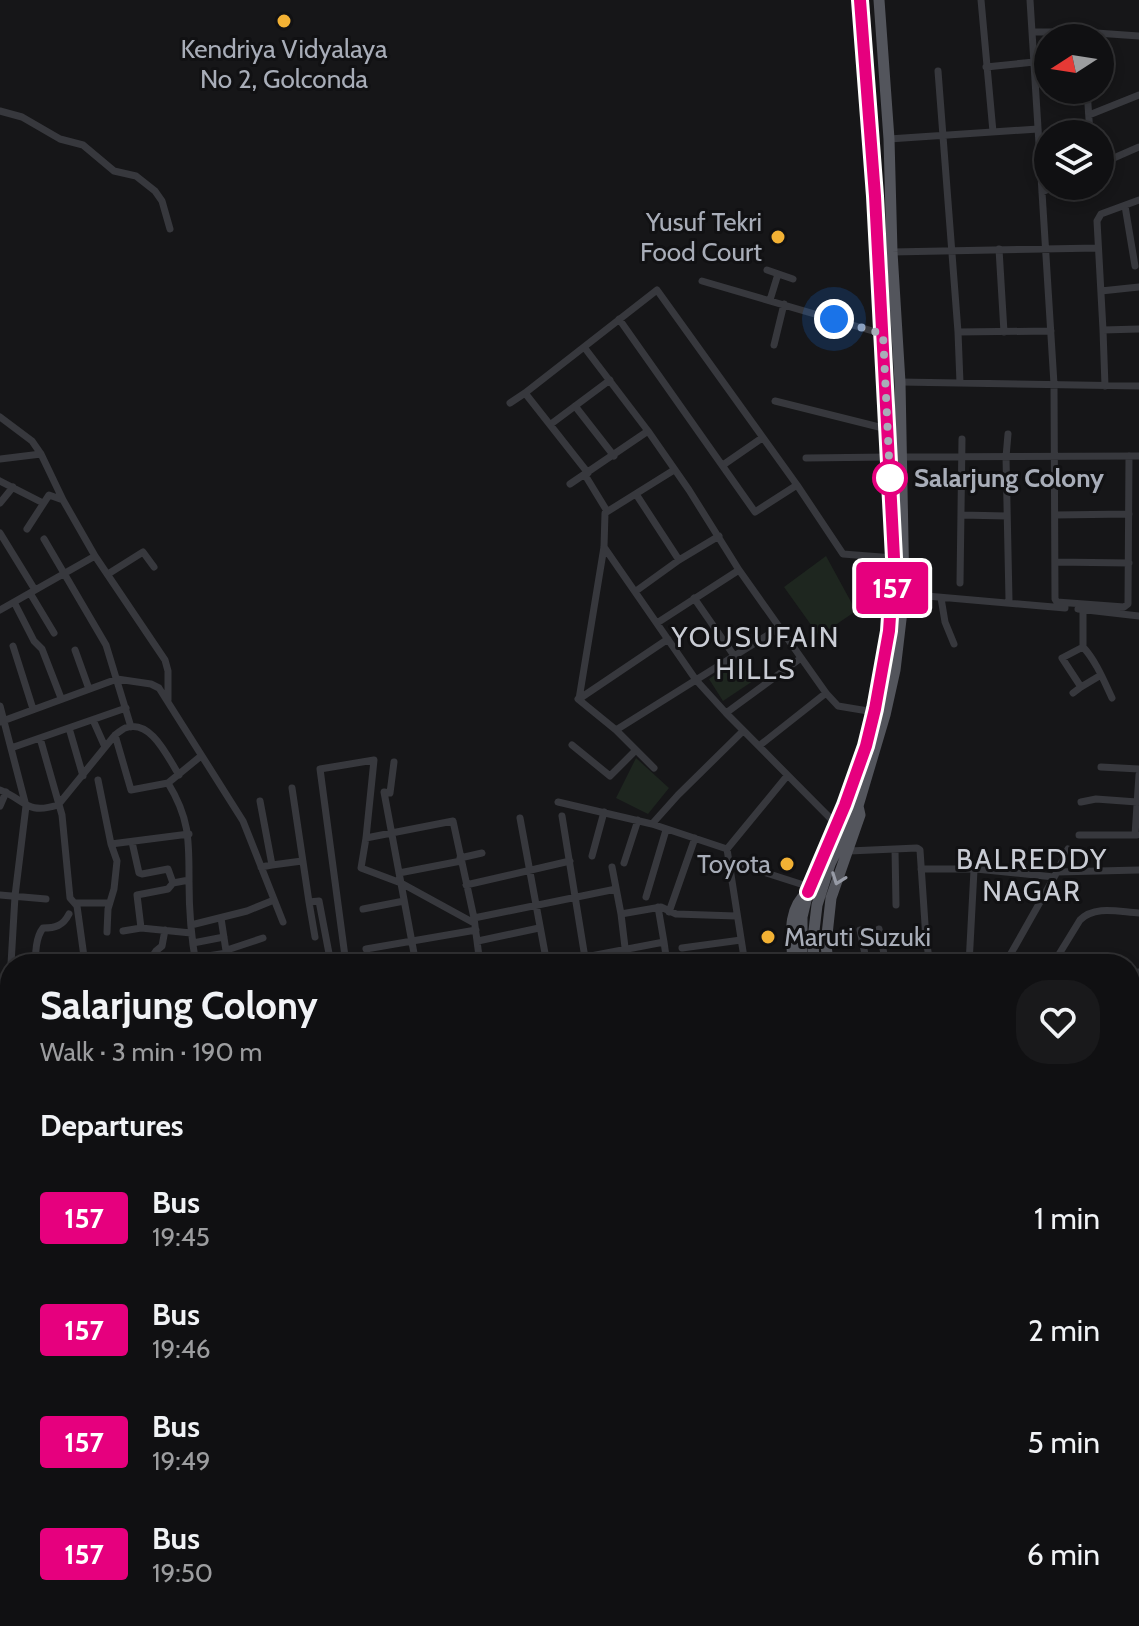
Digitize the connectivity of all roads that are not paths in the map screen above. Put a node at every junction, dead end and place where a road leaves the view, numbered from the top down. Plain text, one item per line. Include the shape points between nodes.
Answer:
1 (860, 0) edge
2 (879, 0) edge
3 (981, 0) edge
4 (1030, 0) edge
5 (1032, 32) joint
6 (1114, 36) edge
7 (1139, 36) edge
8 (1034, 62) joint
9 (986, 67) junction
10 (938, 71) dead end
11 (867, 94) junction
12 (886, 94) junction
13 (1139, 95) edge
14 (1088, 104) edge
15 (0, 111) edge
16 (1089, 115) junction
17 (1089, 120) edge
18 (1034, 129) edge
19 (993, 132) junction
20 (941, 135) junction
21 (889, 139) junction
22 (1139, 147) edge
23 (1114, 158) edge
24 (1043, 200) edge
25 (1139, 200) edge
26 (1125, 206) junction
27 (170, 229) dead end
28 (1098, 248) junction
29 (999, 249) junction
30 (1046, 249) junction
31 (951, 250) junction
32 (892, 252) junction
33 (1135, 266) dead end
34 (767, 270) dead end
35 (778, 274) junction
36 (793, 279) dead end
37 (702, 281) dead end
38 (1139, 287) edge
39 (1101, 291) junction
40 (770, 300) junction
41 (784, 304) junction
42 (619, 319) junction
43 (1139, 329) edge
44 (1103, 330) junction
45 (1051, 331) junction
46 (958, 332) junction
47 (1004, 332) junction
48 (883, 334) junction
49 (774, 345) dead end
50 (584, 347) junction
51 (610, 380) junction
52 (900, 382) junction
53 (960, 383) junction
54 (1054, 384) junction
55 (1105, 386) junction
56 (1139, 386) edge
57 (525, 393) junction
58 (775, 401) dead end
59 (510, 403) dead end
60 (575, 406) junction
61 (0, 417) edge
62 (551, 424) junction
63 (887, 429) junction
64 (648, 431) junction
65 (1008, 434) dead end
66 (762, 438) junction
67 (962, 439) dead end
68 (41, 454) junction
69 (614, 456) junction
70 (1129, 456) junction
71 (1139, 456) edge
72 (888, 457) junction
73 (901, 457) junction
74 (962, 457) junction
75 (1006, 457) junction
76 (1054, 457) junction
77 (806, 458) dead end
78 (0, 459) edge
79 (723, 465) junction
80 (674, 470) junction
81 (586, 474) junction
82 (0, 481) edge
83 (570, 484) dead end
84 (797, 485) junction
85 (13, 487) junction
86 (636, 494) junction
87 (63, 500) junction
88 (0, 503) edge
89 (43, 503) junction
90 (607, 511) junction
91 (1129, 514) junction
92 (961, 515) junction
93 (1055, 515) junction
94 (1007, 516) junction
95 (27, 529) dead end
96 (0, 533) edge
97 (719, 536) junction
98 (44, 539) dead end
99 (604, 547) junction
100 (95, 556) junction
101 (894, 558) junction
102 (679, 560) junction
103 (1055, 562) junction
104 (1129, 563) junction
105 (154, 567) dead end
106 (739, 570) junction
107 (64, 573) junction
108 (108, 574) junction
109 (960, 583) dead end
110 (636, 591) junction
111 (33, 592) junction
112 (904, 594) junction
113 (0, 598) edge
114 (694, 598) junction
115 (941, 598) junction
116 (1009, 600) dead end
117 (14, 602) junction
118 (2, 609) edge
119 (1083, 609) junction
120 (1139, 616) edge
121 (657, 623) junction
122 (779, 628) junction
123 (54, 633) dead end
124 (668, 639) junction
125 (954, 644) dead end
126 (13, 646) dead end
127 (1083, 647) junction
128 (75, 650) dead end
129 (735, 657) junction
130 (801, 658) junction
131 (1101, 675) junction
132 (117, 679) junction
133 (696, 680) junction
134 (1081, 687) junction
135 (89, 689) junction
136 (826, 693) junction
137 (1073, 693) dead end
138 (61, 698) junction
139 (577, 698) junction
140 (1112, 698) dead end
141 (168, 700) junction
142 (0, 706) edge
143 (126, 708) junction
144 (33, 709) junction
145 (874, 712) junction
146 (726, 713) junction
147 (93, 720) junction
148 (2, 721) edge
149 (131, 727) junction
150 (69, 728) junction
151 (616, 730) junction
152 (743, 731) junction
153 (40, 738) junction
154 (116, 739) junction
155 (572, 745) dead end
156 (759, 746) junction
157 (105, 747) junction
158 (11, 748) junction
159 (636, 750) junction
160 (201, 756) junction
161 (394, 762) dead end
162 (1101, 767) dead end
163 (654, 768) dead end
164 (1139, 769) edge
165 (1139, 775) edge
166 (83, 776) junction
167 (787, 776) junction
168 (173, 779) junction
169 (98, 780) dead end
170 (292, 788) dead end
171 (3, 793) edge
172 (260, 801) dead end
173 (558, 802) dead end
174 (1081, 802) dead end
175 (1137, 802) junction
176 (0, 806) edge
177 (858, 806) junction
178 (60, 809) junction
179 (26, 811) junction
180 (604, 812) junction
181 (562, 816) dead end
182 (520, 818) dead end
183 (638, 820) junction
184 (652, 824) junction
185 (841, 826) junction
186 (666, 830) junction
187 (391, 833) junction
188 (189, 834) junction
189 (1079, 835) dead end
190 (1137, 835) edge
191 (366, 838) junction
192 (695, 838) junction
193 (132, 842) junction
194 (111, 844) junction
195 (727, 849) junction
196 (895, 849) junction
197 (1068, 849) dead end
198 (849, 851) junction
199 (482, 853) dead end
200 (134, 855) junction
201 (592, 856) dead end
202 (460, 859) junction
203 (116, 860) junction
204 (302, 861) junction
205 (570, 861) junction
206 (729, 861) junction
207 (624, 863) dead end
208 (272, 865) junction
209 (261, 867) junction
210 (612, 867) dead end
211 (529, 869) junction
212 (921, 869) junction
213 (974, 870) junction
214 (1139, 870) edge
215 (399, 873) junction
216 (1056, 874) junction
217 (189, 880) junction
218 (173, 883) junction
219 (401, 883) junction
220 (466, 885) junction
221 (616, 889) junction
222 (809, 890) junction
223 (0, 895) edge
224 (15, 896) junction
225 (576, 897) junction
226 (646, 897) dead end
227 (46, 899) dead end
228 (274, 900) junction
229 (336, 900) junction
230 (319, 901) junction
231 (404, 901) junction
232 (309, 902) junction
233 (75, 903) junction
234 (109, 903) junction
235 (535, 904) junction
236 (896, 905) dead end
237 (658, 907) junction
238 (363, 909) dead end
239 (669, 912) junction
240 (1139, 913) edge
241 (69, 914) dead end
242 (621, 914) junction
243 (736, 916) junction
244 (221, 918) junction
245 (283, 922) dead end
246 (475, 924) junction
247 (141, 928) junction
248 (539, 928) junction
249 (191, 929) junction
250 (879, 929) dead end
251 (165, 930) junction
252 (860, 930) dead end
253 (123, 931) dead end
254 (107, 932) dead end
255 (342, 935) junction
256 (224, 937) junction
257 (315, 937) dead end
258 (326, 937) junction
259 (263, 938) dead end
260 (741, 940) junction
261 (478, 941) junction
262 (412, 942) junction
263 (664, 942) junction
264 (193, 943) junction
265 (682, 948) dead end
266 (366, 949) dead end
267 (624, 950) junction
268 (227, 952) junction
269 (12, 954) edge
270 (36, 954) edge
271 (84, 954) edge
272 (154, 954) edge
273 (194, 954) edge
274 (220, 954) edge
275 (329, 954) edge
276 (345, 954) edge
277 (414, 954) edge
278 (479, 954) edge
279 (546, 954) edge
280 (585, 954) edge
281 (610, 954) edge
282 (625, 954) edge
283 (666, 954) edge
284 (743, 954) edge
285 (793, 954) edge
286 (802, 954) edge
287 (814, 954) edge
288 (827, 954) edge
289 (865, 954) edge
290 (884, 954) edge
291 (928, 954) edge
292 (970, 954) edge
293 (1011, 954) edge
294 (1059, 954) edge

1 - 11 main road
2 - 12 main road
3 - 9 street
4 - 5 street
5 - 8 street
6 - 7 street
8 - 9 street
9 - 19 street
10 - 20 street
11 - 12 main road
11 - 48 main road
12 - 21 main road
13 - 16 street
14 - 16 street
15 - 27 street via 83,145 114,171 136,176 162,201
16 - 17 street
18 - 19 street
19 - 20 street
20 - 21 street
20 - 31 street
21 - 32 main road
22 - 23 street
24 - 30 street
25 - 26 street
26 - 28 street via 1101,214
26 - 33 street
28 - 30 street
28 - 39 street
29 - 30 street
29 - 31 street
29 - 47 street
30 - 45 street
31 - 32 street
31 - 46 street
32 - 52 main road
34 - 35 street
35 - 36 street
35 - 40 street
37 - 40 street
38 - 39 street
39 - 44 street
40 - 41 street
41 - 48 street
41 - 49 street
42 - 50 street
42 - 66 street via 657,290
42 - 79 street
43 - 44 street
44 - 55 street
45 - 47 street
45 - 54 street
46 - 47 street
46 - 53 street
48 - 63 main road
50 - 51 street
50 - 57 street
51 - 60 street
51 - 64 street
52 - 53 street
52 - 73 main road
53 - 54 street
54 - 55 street
54 - 76 street
55 - 56 street
57 - 59 street
57 - 62 street
58 - 63 street
60 - 62 street
60 - 69 street
61 - 68 street
62 - 81 street
63 - 72 main road
64 - 69 street
64 - 80 street
65 - 75 street
66 - 79 street
66 - 84 street
67 - 74 street
68 - 78 street
68 - 87 street
69 - 81 street
70 - 71 street
70 - 76 street
70 - 91 street
72 - 77 street
72 - 101 main road
73 - 74 street
73 - 112 main road
74 - 75 street
74 - 92 street
75 - 76 street
75 - 94 street
76 - 93 street
79 - 84 street via 755,512
80 - 86 street
80 - 97 street
81 - 83 street
81 - 90 street
82 - 85 street
84 - 101 street via 843,554
85 - 88 street
85 - 89 street
86 - 90 street
86 - 102 street
87 - 89 street via 49,495
87 - 100 street
89 - 95 street
90 - 99 street
91 - 93 street
91 - 104 street
92 - 94 street
92 - 109 street
93 - 103 street
94 - 116 street
96 - 111 street
97 - 102 street
97 - 106 street
98 - 107 street
99 - 110 street
99 - 139 street
100 - 107 street
100 - 108 street
101 - 145 main road via 889,631
102 - 110 street
103 - 104 street
103 - 104 street via 1057,602 1124,607
105 - 108 street via 143,552
106 - 114 street
106 - 122 street
107 - 111 street
107 - 132 street via 106,645
108 - 141 street via 165,660
110 - 121 street
111 - 117 street
111 - 123 street
112 - 115 street
112 - 177 main road via 895,670
113 - 118 street
114 - 121 street
114 - 129 street
115 - 119 street
115 - 125 street
117 - 118 street
117 - 138 street via 42,649
119 - 120 street
119 - 127 street
121 - 124 street
122 - 129 street
122 - 130 street
124 - 133 street
124 - 139 street
126 - 144 street
127 - 131 street
127 - 134 street via 1062,658
128 - 135 street
129 - 133 street
130 - 136 street
130 - 146 street
131 - 134 street
131 - 140 street
132 - 135 street
132 - 141 street via 151,684
132 - 143 street
133 - 146 street
133 - 151 street
134 - 137 street
135 - 138 street
136 - 145 street via 838,706
136 - 156 street
138 - 144 street
139 - 151 street
141 - 160 street
142 - 148 street
143 - 147 street
143 - 149 street
144 - 148 street
145 - 185 main road
146 - 152 street
147 - 150 street
147 - 157 street
148 - 158 street
149 - 154 street
149 - 168 street via 154,737
150 - 153 street
150 - 166 street
151 - 159 street
152 - 156 street
152 - 184 street
153 - 158 street
153 - 178 street
154 - 157 street
154 - 168 street via 131,790
155 - 159 street via 610,776
156 - 167 street
157 - 166 street
158 - 179 street
159 - 163 street
160 - 168 street
160 - 209 street via 243,821
161 - 187 street via 390,793 384,792
162 - 164 street
165 - 175 street
166 - 178 street
167 - 185 street
167 - 195 street
168 - 188 street
169 - 194 street
170 - 204 street
171 - 176 street
171 - 179 street
172 - 208 street
173 - 180 street
174 - 175 street
175 - 190 street
177 - 185 main road
177 - 198 main road
178 - 179 street
178 - 233 street via 70,898
179 - 224 street
180 - 183 street
180 - 201 street
181 - 205 street
182 - 211 street
183 - 184 street
183 - 207 street
184 - 186 street
185 - 222 main road
185 - 287 main road via 817,905
186 - 192 street
186 - 226 street
187 - 191 street
187 - 202 street via 453,821
187 - 215 street
188 - 193 street
188 - 217 street
189 - 190 street
191 - 219 street via 361,868
191 - 229 street via 374,760 320,769
192 - 195 street
192 - 239 street
193 - 194 street
193 - 200 street
194 - 203 street
195 - 206 street
196 - 198 street
196 - 212 street via 919,849
196 - 236 street
197 - 216 street
198 -> 288 main road via 831,898
199 - 202 street
200 - 203 street
200 - 218 street via 140,874 168,869
202 - 215 street
202 - 220 street
203 - 234 street
204 - 208 street
204 - 232 street
205 - 211 street
205 - 225 street
206 - 222 street
206 - 243 street
208 - 209 street
209 - 228 street
210 - 221 street
211 - 220 street
211 - 235 street
212 - 213 street
212 - 291 street
213 - 216 street
213 - 292 street
214 - 216 street
215 - 219 street
216 - 293 street
217 - 218 street
217 - 249 street
218 - 247 street via 168,889 137,895
219 - 231 street
219 - 246 street
220 - 246 street
221 - 225 street
221 - 242 street
222 - 285 main road via 795,905
222 - 286 main road
223 - 224 street
224 - 227 street
224 - 269 street
225 - 235 street
225 - 280 street
228 - 244 street
228 - 245 street
229 - 230 street
229 - 255 street
230 - 232 street
230 - 258 street
231 - 238 street
231 - 262 street
232 - 257 street
233 - 234 street
233 - 271 street
234 - 254 street
235 - 246 street
235 - 248 street
237 - 239 street
237 - 242 street
237 - 263 street
239 - 243 street
240 - 294 street via 1086,914
241 - 270 street via 56,928 40,931
242 - 267 street
243 - 260 street
244 - 249 street
244 - 256 street
246 - 261 street
246 - 262 street
247 - 251 street
247 - 253 street
248 - 261 street
248 - 279 street
249 - 251 street
249 - 264 street
250 - 290 street
251 - 272 street
252 - 289 street
255 - 258 street
255 - 276 street
256 - 264 street
256 - 268 street
258 - 275 street
259 - 268 street
260 - 265 street
260 - 284 street
261 - 278 street
262 - 266 street
262 - 277 street
263 - 267 street
263 - 283 street
264 - 273 street
267 - 281 street
267 - 282 street
268 - 274 street

